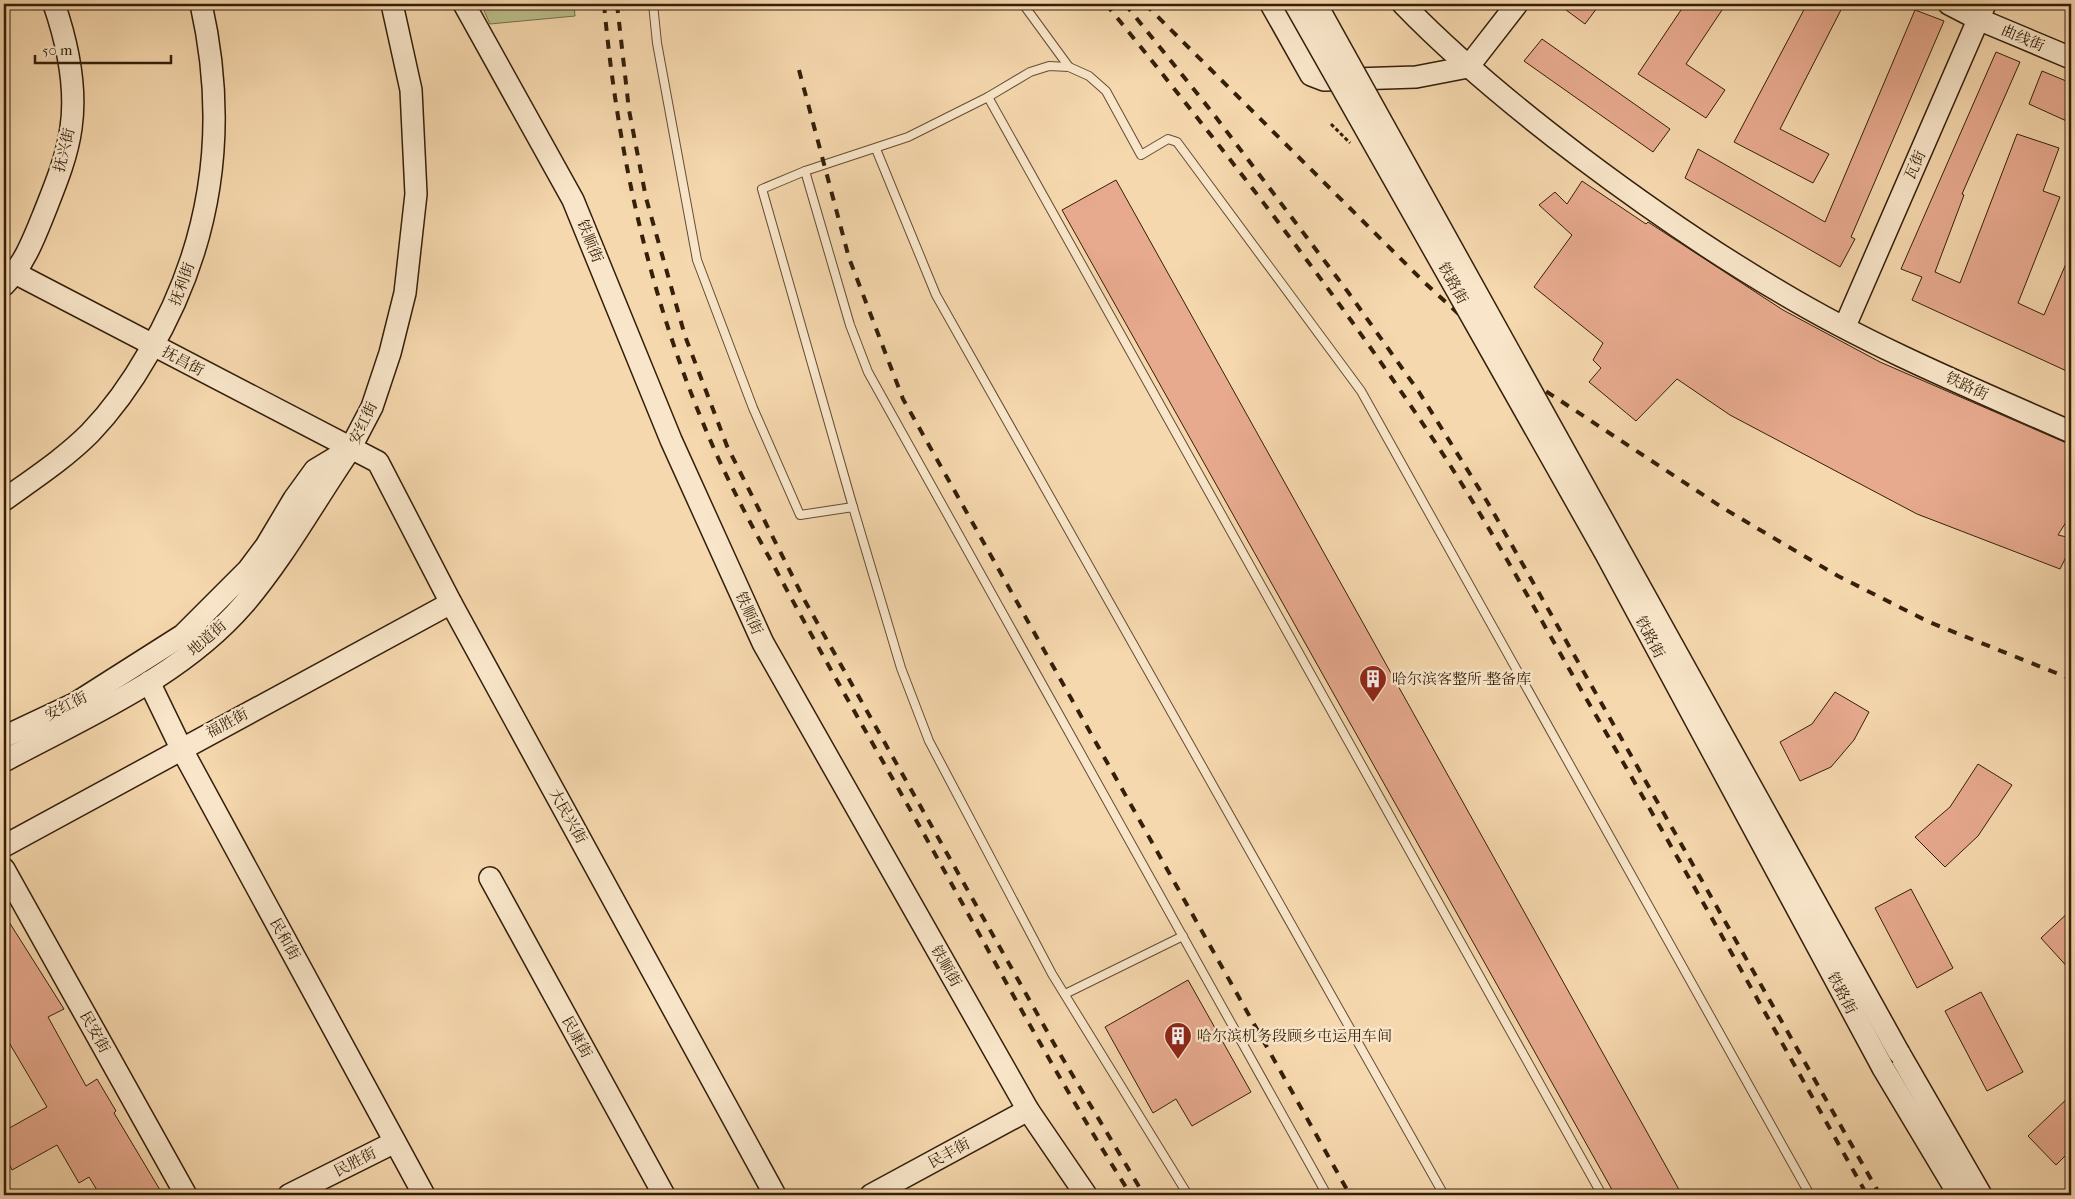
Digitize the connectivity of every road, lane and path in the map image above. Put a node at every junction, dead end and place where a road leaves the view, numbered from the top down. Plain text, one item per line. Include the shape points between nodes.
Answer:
1 (54, 4) edge
2 (201, 4) edge
3 (392, 4) edge
4 (464, 4) edge
5 (653, 4) edge
6 (1023, 4) edge
7 (1271, 4) edge
8 (1295, 4) edge
9 (1316, 4) edge
10 (1403, 4) edge
11 (1517, 4) edge
12 (1949, 4) edge
13 (1982, 12) edge
14 (2071, 58) edge
15 (1069, 67) junction
16 (1468, 67) junction
17 (988, 97) junction
18 (876, 149) junction
19 (805, 171) junction
20 (10, 279) edge
21 (1845, 326) junction
22 (153, 346) junction
23 (2071, 432) edge
24 (350, 450) junction
25 (4, 500) edge
26 (853, 507) junction
27 (451, 602) junction
28 (149, 682) junction
29 (4, 737) edge
30 (181, 748) junction
31 (4, 761) edge
32 (4, 846) edge
33 (4, 869) edge
34 (490, 878) dead end
35 (1182, 936) junction
36 (1065, 994) junction
37 (1028, 1110) junction
38 (395, 1142) junction
39 (186, 1195) edge
40 (289, 1195) edge
41 (424, 1195) edge
42 (664, 1195) edge
43 (775, 1195) edge
44 (871, 1195) edge
45 (1086, 1195) edge
46 (1188, 1195) edge
47 (1327, 1195) edge
48 (1444, 1195) edge
49 (1602, 1195) edge
50 (1810, 1195) edge
51 (1958, 1195) edge
52 (1982, 1195) edge

1 - 20 main road, 抚兴街 via 67,47 73,100 72,128 47,206 33,240
2 - 22 main road, 抚利街 via 214,82 215,129 208,197 174,310
3 - 24 main road, 安红街 via 411,90 416,194 405,293 390,354 372,407
4 - 37 main road, 铁顺街 via 573,200 671,440 763,643
5 - 26 lane via 657,43 697,260 753,408 800,515
6 - 15 lane
7 - 16 main road via 1311,75 1324,80 1416,77
8 - 51 main road, 铁路街, bridge via 1601,546 1882,1068
9 - 52 main road, bridge via 1899,1053
10 - 16 main road, 铁路街
11 - 16 main road
12 - 13 main road, 曲线街
13 - 14 main road, 曲线街
13 - 21 main road, 瓦街
15 - 17 lane via 1049,66 1030,72
15 - 50 lane via 1089,76 1106,91 1140,155 1168,139 1178,142 1360,391
16 - 21 main road, 铁路街 via 1633,196 1783,294
17 - 18 lane via 908,138
17 - 49 lane
18 - 19 lane
18 - 48 lane via 936,295
19 - 26 lane via 762,189
19 - 35 lane via 850,325 868,372
20 - 22 main road, 抚昌街
21 - 23 main road, 铁路街 via 1888,349
22 - 24 main road, 抚昌街
22 - 25 main road, 抚利街 via 115,405 90,433 63,458
24 - 27 main road, 大民兴街 via 378,462
24 - 28 main road, 地道街 via 298,532 243,605 207,640
24 - 29 main road, 安红街 via 316,470 248,570 183,635 76,703
26 - 36 lane via 901,668 929,741
27 - 30 main road, 福胜街
27 - 43 main road, 大民兴街
28 - 30 main road, 民和街
28 - 31 main road, 地道街
30 - 32 main road, 福胜街
30 - 38 main road, 民和街
33 - 39 main road, 民安街
34 - 42 main road, 民康街
35 - 36 lane
35 - 47 lane
36 - 46 lane
37 - 44 main road, 民丰街
37 - 45 main road, 铁顺街
38 - 40 main road, 民胜街
38 - 41 main road, 民和街

